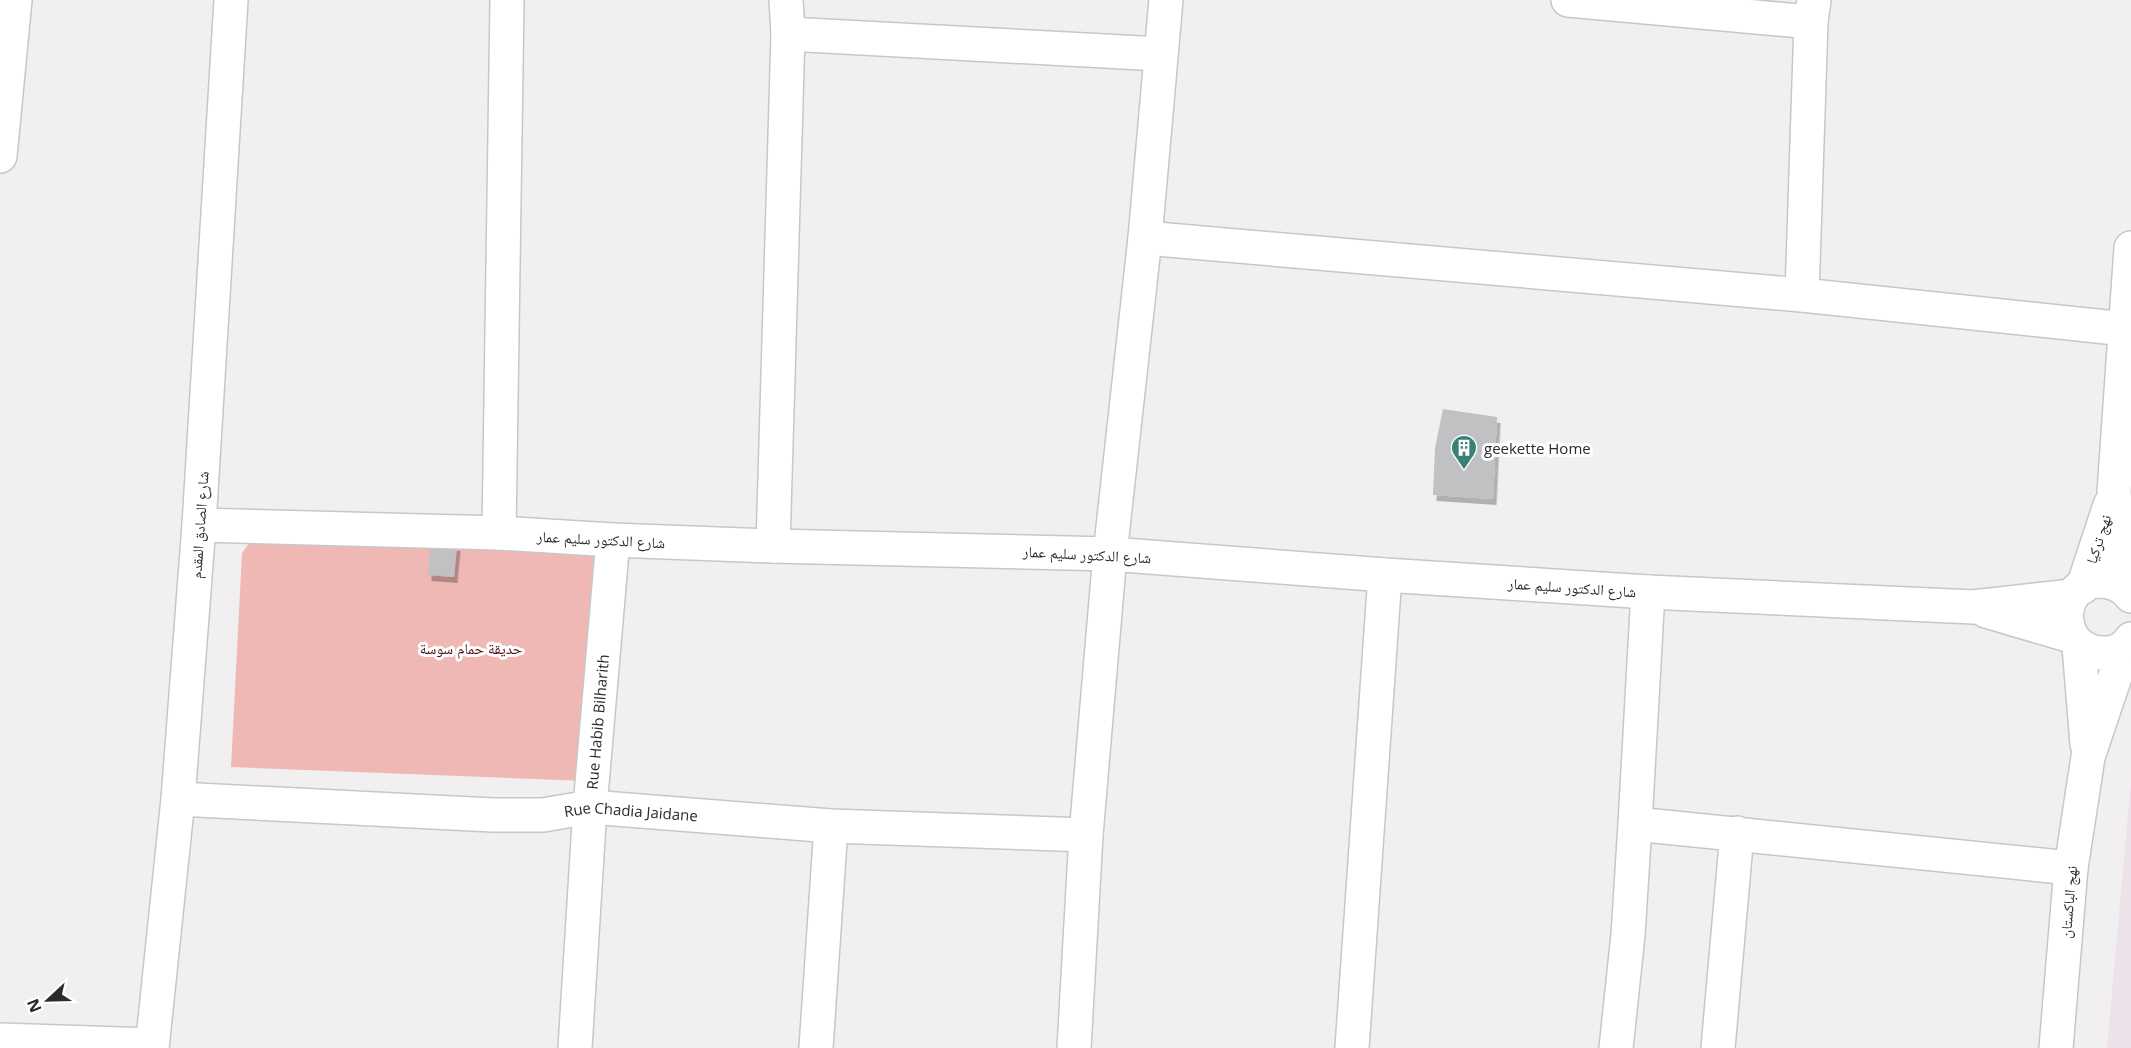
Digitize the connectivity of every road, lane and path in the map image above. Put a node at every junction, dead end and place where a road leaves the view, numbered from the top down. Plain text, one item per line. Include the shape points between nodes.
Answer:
1 (15, 0) edge
2 (231, 0) edge
3 (507, 0) edge
4 (786, 0) edge
5 (1166, 0) edge
6 (1568, 0) edge
7 (1812, 11) edge
8 (788, 34) junction
9 (1160, 54) junction
10 (0, 154) edge
11 (1145, 238) junction
12 (2131, 248) edge
13 (1802, 295) junction
14 (2126, 329) junction
15 (2114, 492) junction
16 (199, 525) junction
17 (499, 533) junction
18 (613, 540) junction
19 (773, 546) junction
20 (1110, 554) junction
21 (1385, 575) junction
22 (1648, 592) junction
23 (2078, 592) junction
24 (2128, 593) edge
25 (1973, 607) junction
26 (2075, 641) junction
27 (2128, 643) edge
28 (2088, 757) junction
29 (178, 799) junction
30 (590, 807) junction
31 (1635, 824) junction
32 (831, 826) junction
33 (1737, 833) junction
34 (1086, 835) junction
35 (2071, 868) junction
36 (0, 1040) edge
37 (152, 1047) edge
38 (575, 1048) edge
39 (816, 1048) edge
40 (1074, 1048) edge
41 (1352, 1048) edge
42 (1616, 1048) edge
43 (1718, 1048) edge
44 (2056, 1048) edge

1 - 10 street
2 - 16 street, شارع الصادق المقدم
3 - 17 street
4 - 8 street
5 - 9 street
6 - 7 street
7 - 13 street
8 - 9 street
8 - 19 street
9 - 11 street
11 - 13 street
11 - 20 street
12 - 14 street, نهج تركيا
13 - 14 street
14 - 15 street, نهج تركيا
15 - 23 street, نهج تركيا
15 - 24 street, نهج تركيا
16 - 17 street, شارع الدكتور سليم عمار
16 - 29 street, شارع الصادق المقدم
17 - 18 street, شارع الدكتور سليم عمار
18 - 19 street, شارع الدكتور سليم عمار
18 - 30 street, Rue Habib Bilharith
19 - 20 street, شارع الدكتور سليم عمار
20 - 21 street, شارع الدكتور سليم عمار
20 - 34 street
21 - 22 street, شارع الدكتور سليم عمار
21 - 41 street
22 - 25 street, شارع الدكتور سليم عمار
22 - 31 street
23 - 24 street via 2096,581 2110,582
23 - 25 street
23 - 26 street, نهج تركيا via 2067,609 2066,623
25 - 26 street
26 - 27 street via 2094,653 2110,654
26 - 28 street, نهج الباكستان
27 - 28 street, نهج الباكستان
28 - 35 street, نهج الباكستان
29 - 30 street, Rue Chadia Jaidane via 492,815 543,815
29 - 37 street, شارع الصادق المقدم
30 - 32 street, Rue Chadia Jaidane
30 - 38 street, Rue Habib Bilharith
31 - 33 street
31 - 42 street
32 - 34 street, Rue Chadia Jaidane
32 - 39 street
33 - 35 street
33 - 43 street
34 - 40 street
35 - 44 street, نهج الباكستان
36 - 37 street

